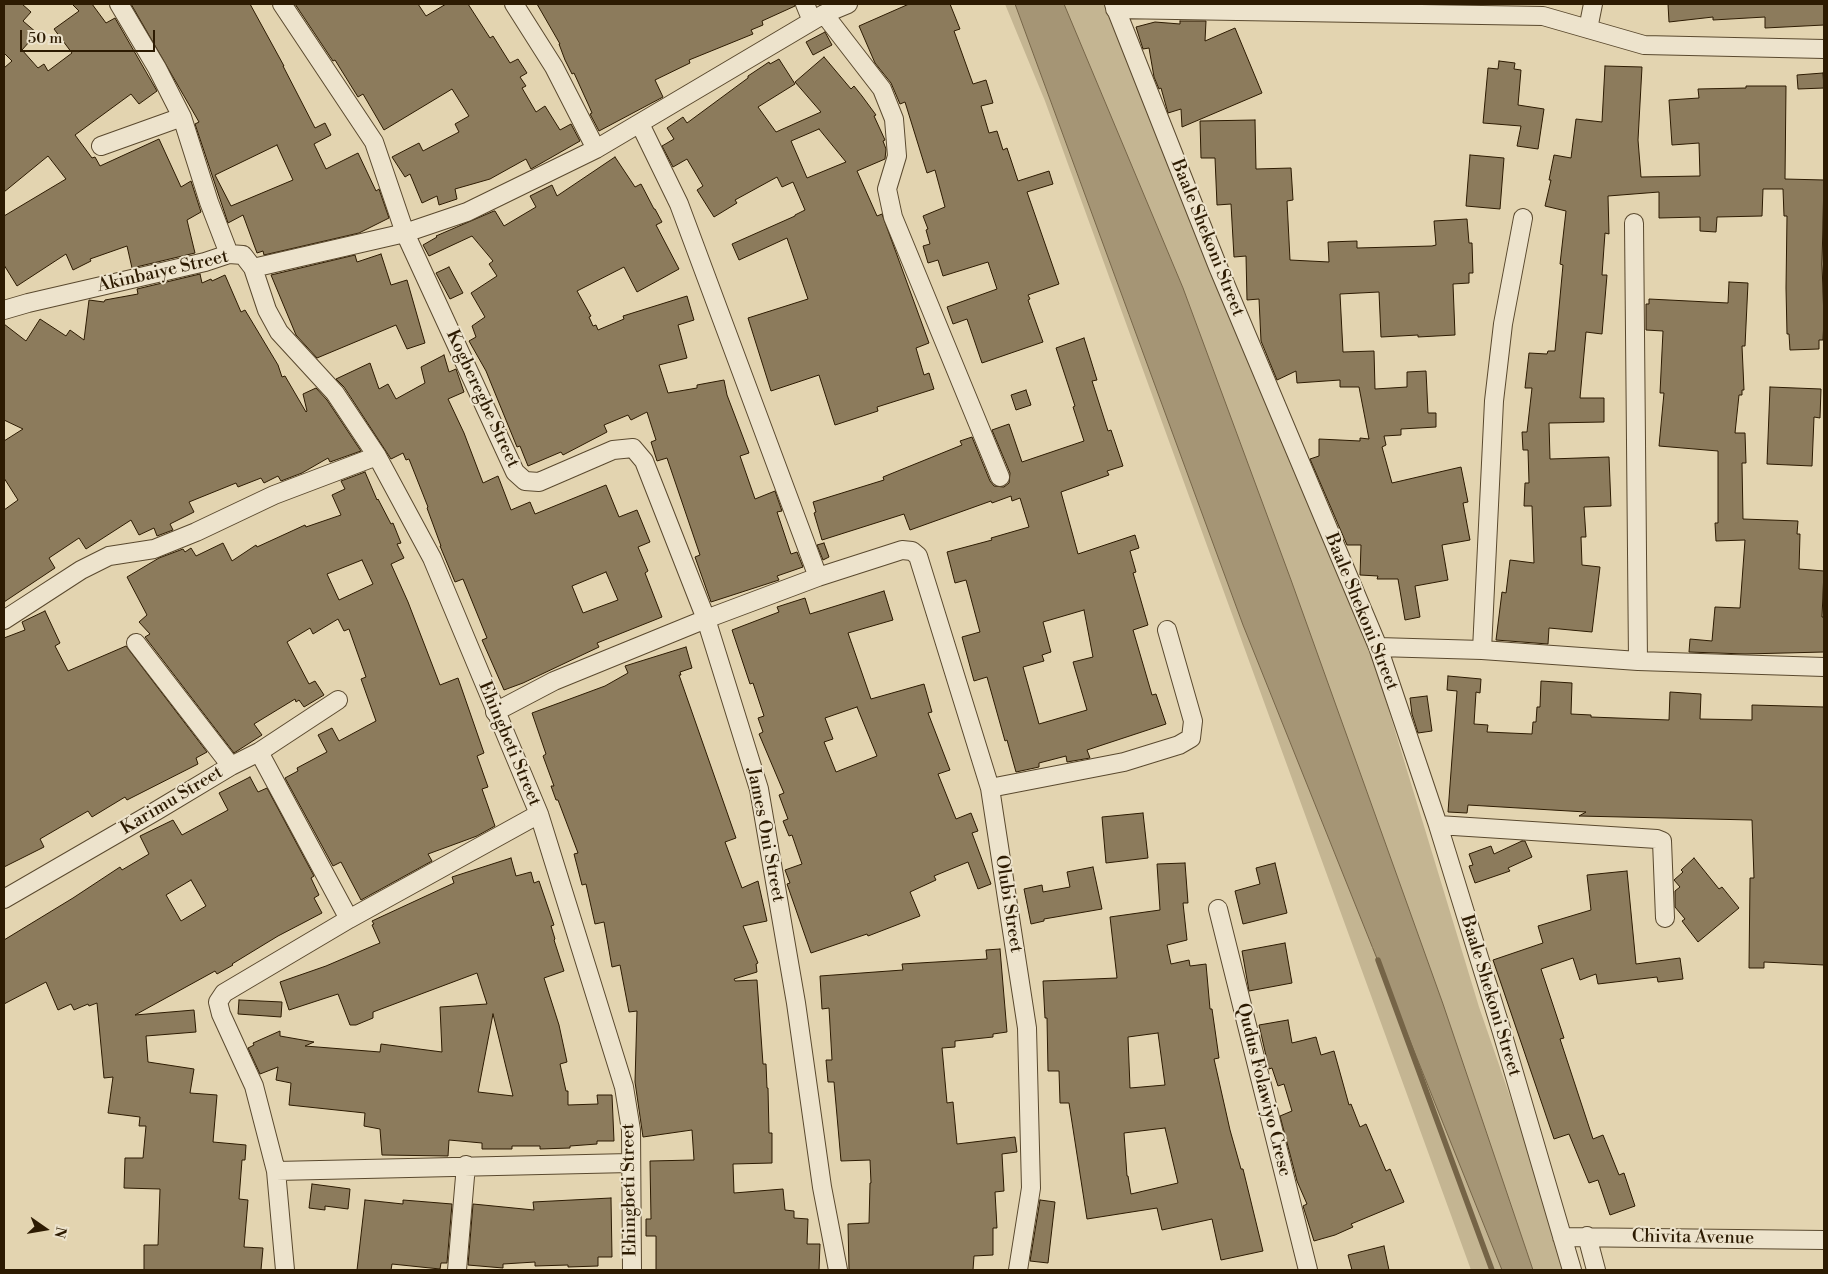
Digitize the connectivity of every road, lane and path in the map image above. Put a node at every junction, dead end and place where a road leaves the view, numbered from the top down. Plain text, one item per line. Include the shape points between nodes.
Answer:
1 (119, 4) edge
2 (282, 4) edge
3 (514, 4) edge
4 (805, 4) edge
5 (848, 4) edge
6 (1593, 4) edge
7 (1114, 6) edge
8 (818, 18) junction
9 (1588, 29) junction
10 (1824, 49) edge
11 (182, 117) junction
12 (640, 124) junction
13 (101, 146) dead end
14 (596, 150) junction
15 (1524, 218) dead end
16 (1634, 223) dead end
17 (405, 233) junction
18 (229, 254) junction
19 (253, 268) junction
20 (4, 310) edge
21 (377, 456) junction
22 (1000, 477) dead end
23 (818, 577) junction
24 (706, 619) junction
25 (4, 620) edge
26 (1167, 630) dead end
27 (136, 643) dead end
28 (1378, 648) junction
29 (1482, 650) junction
30 (1638, 661) junction
31 (1824, 667) edge
32 (338, 700) dead end
33 (495, 712) junction
34 (258, 752) junction
35 (231, 766) junction
36 (990, 788) junction
37 (539, 814) junction
38 (1438, 825) junction
39 (4, 899) edge
40 (1218, 909) dead end
41 (1665, 918) dead end
42 (349, 920) junction
43 (630, 1162) junction
44 (466, 1165) junction
45 (276, 1171) junction
46 (1587, 1236) junction
47 (1562, 1237) junction
48 (1824, 1240) edge
49 (285, 1270) edge
50 (457, 1270) edge
51 (632, 1270) edge
52 (838, 1270) edge
53 (1018, 1270) edge
54 (1308, 1270) edge
55 (1572, 1270) edge
56 (1596, 1270) edge

1 - 11 street
2 - 17 street, Kogberegbe Street via 374,142
3 - 14 street via 554,67
4 - 8 street
5 - 8 street, Akinbaiye Street
6 - 9 street
7 - 9 street via 1543,16
7 - 28 street, Baale Shekoni Street via 1218,267
8 - 12 street, Akinbaiye Street
8 - 22 street via 882,89 894,119 897,156 887,189 893,217
9 - 10 street via 1644,45
11 - 13 street
11 - 18 street
12 - 14 street, Akinbaiye Street
12 - 23 street via 680,204
14 - 17 street, Akinbaiye Street via 467,212
15 - 29 street via 1503,324 1494,401
16 - 30 street
17 - 19 street, Akinbaiye Street
17 - 24 street, Kogberegbe Street via 515,472 525,481 539,482 613,450 633,448 644,461
18 - 19 street, Akinbaiye Street via 243,255
18 - 20 street, Akinbaiye Street
19 - 21 street, Ehingbeti Street via 267,310 279,332 335,393
21 - 25 street via 274,495 154,549 109,556 81,570
21 - 33 street, Ehingbeti Street via 432,558
23 - 24 street
23 - 36 street, Olubi Street via 902,550 912,551 918,556
24 - 33 street via 554,681
24 - 52 street, James Oni Street via 759,789
26 - 36 street via 1193,721 1191,738 1179,745 1124,762
27 - 35 street
28 - 29 street
28 - 38 street, Baale Shekoni Street
29 - 30 street
30 - 31 street
32 - 34 street, Karimu Street
33 - 37 street, Ehingbeti Street
34 - 35 street, Karimu Street
34 - 42 street
35 - 39 street, Karimu Street
36 - 53 street, Olubi Street via 1027,1028 1031,1188
37 - 42 street
37 - 43 street, Ehingbeti Street via 624,1087 631,1130
38 - 41 street via 1662,841
38 - 47 street, Baale Shekoni Street
40 - 54 street, Qudus Folawiyo Cresc
42 - 45 street via 224,993 218,1002 254,1086
43 - 44 street
43 - 51 street, Ehingbeti Street
44 - 45 street
44 - 50 street
45 - 49 street
46 - 47 street, Chivita Avenue
46 - 48 street, Chivita Avenue
46 - 56 street
47 - 55 street, Baale Shekoni Street

